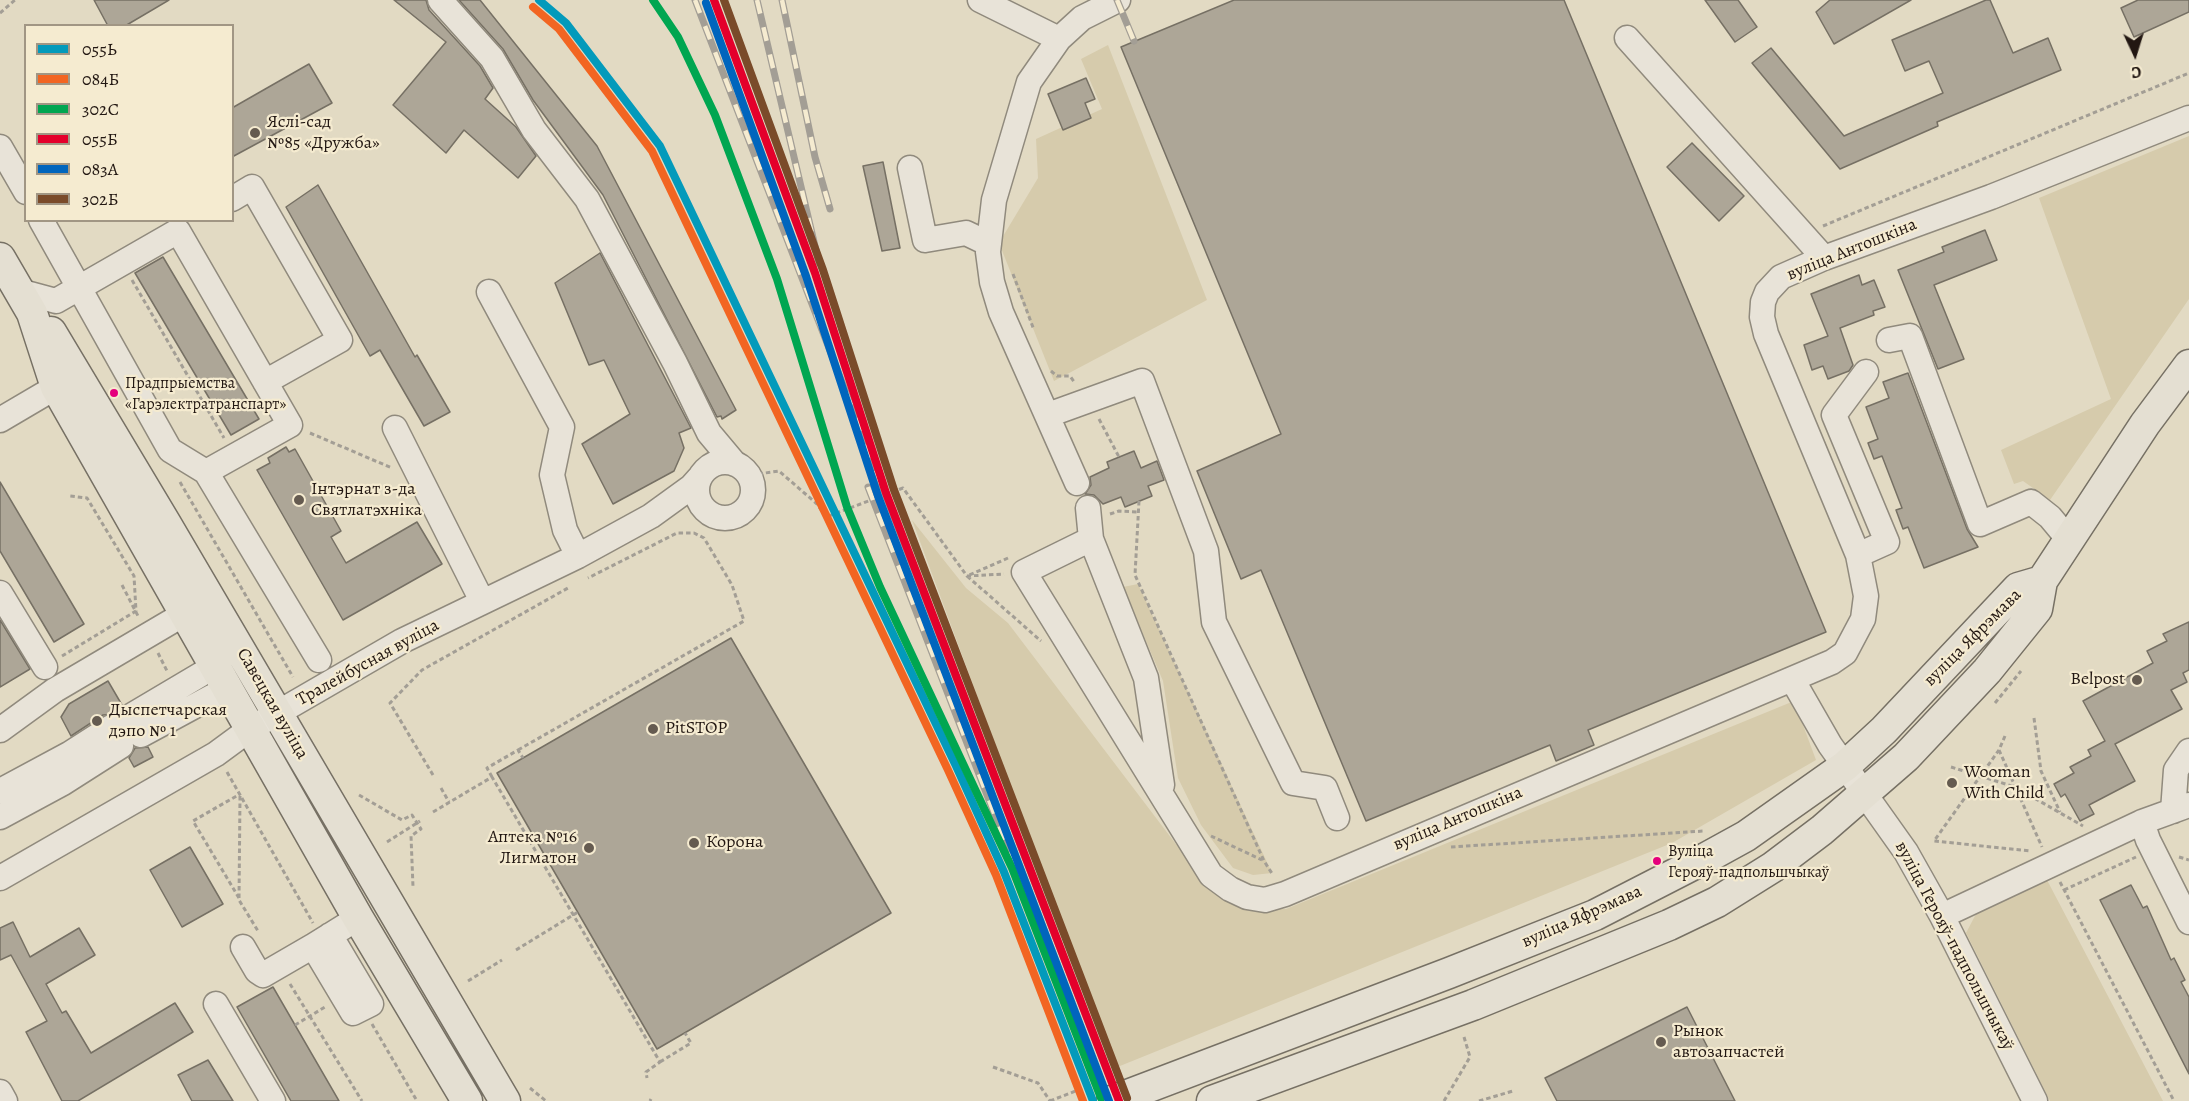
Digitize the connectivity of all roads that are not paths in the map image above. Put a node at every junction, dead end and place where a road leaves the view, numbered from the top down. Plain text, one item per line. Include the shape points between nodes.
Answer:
1 (440, 0) edge
2 (980, 0) edge
3 (1118, 0) edge
4 (1627, 38) dead end
5 (1059, 39) junction
6 (2189, 118) edge
7 (0, 147) edge
8 (910, 168) dead end
9 (24, 189) edge
10 (234, 198) edge
11 (42, 222) edge
12 (182, 224) edge
13 (989, 244) junction
14 (0, 258) edge
15 (1824, 258) junction
16 (80, 289) junction
17 (489, 292) dead end
18 (36, 302) junction
19 (1889, 340) dead end
20 (2189, 364) edge
21 (1866, 372) dead end
22 (265, 382) junction
23 (56, 387) junction
24 (1048, 415) junction
25 (0, 420) edge
26 (395, 428) dead end
27 (709, 432) junction
28 (742, 470) junction
29 (206, 472) junction
30 (704, 472) junction
31 (1077, 483) dead end
32 (1088, 508) dead end
33 (709, 514) junction
34 (651, 516) junction
35 (1091, 539) junction
36 (2070, 541) junction
37 (1858, 555) junction
38 (578, 556) junction
39 (2042, 581) junction
40 (482, 601) junction
41 (3, 607) edge
42 (184, 614) junction
43 (319, 660) dead end
44 (45, 667) road end
45 (221, 677) junction
46 (1792, 679) junction
47 (278, 713) junction
48 (250, 729) junction
49 (0, 730) edge
50 (125, 731) junction
51 (2189, 751) edge
52 (1845, 766) junction
53 (0, 791) edge
54 (1865, 791) junction
55 (1164, 796) junction
56 (2181, 808) edge
57 (0, 817) edge
58 (1337, 818) dead end
59 (2145, 831) junction
60 (0, 878) edge
61 (1942, 916) junction
62 (358, 918) junction
63 (2189, 922) edge
64 (322, 940) junction
65 (243, 946) dead end
66 (216, 1004) dead end
67 (362, 1008) road end
68 (0, 1092) edge
69 (517, 1094) edge
70 (5, 1101) edge
71 (273, 1101) edge
72 (467, 1101) edge
73 (1112, 1101) edge
74 (1212, 1101) edge
75 (2035, 1101) edge

1 - 27 street via 492,58 534,130 587,199
2 - 5 street
3 - 5 street via 1082,18
4 - 15 street
5 - 13 street via 1029,82 994,200
6 - 15 street, вуліца Антошкіна
7 - 9 street
8 - 13 street via 925,240 966,232
10 - 22 street via 252,187 340,340
11 - 16 street
12 - 16 street
12 - 22 street
13 - 24 street via 992,282 1001,312
14 - 18 main road, Савецкая вуліца
15 - 37 street, вуліца Антошкіна via 1781,277 1762,302 1762,317
16 - 18 street
16 - 29 street via 170,450
17 - 38 street via 562,427 552,475 565,530
18 - 23 main road, Савецкая вуліца
18 - 47 main road, Савецкая вуліца
19 - 36 street via 1910,336 1980,524 2031,502
20 - 36 main road, вуліца Яфрэмава via 2145,424
21 - 37 street via 1834,415 1887,542
22 - 29 street via 290,425
23 - 25 street
23 - 42 main road, Савецкая вуліца
24 - 31 street
24 - 58 street via 1142,381 1206,551 1214,622 1293,783 1324,789
26 - 40 street
27 - 28 street
27 - 30 street via 714,458
28 - 30 street via 721,462
28 - 33 street via 752,484 752,497 746,509 735,517
29 - 43 street
30 - 33 street via 696,491
30 - 34 street, Тралейбусная вуліца via 691,487
32 - 35 street
33 - 34 street, Тралейбусная вуліца
34 - 38 street, Тралейбусная вуліца
35 - 55 street via 1146,678
35 - 55 street, вуліца Антошкіна via 1024,572
36 - 39 main road, вуліца Яфрэмава
37 - 46 street, вуліца Антошкіна via 1866,596 1863,619 1855,636 1845,653
38 - 40 street, Тралейбусная вуліца
39 - 52 main road, вуліца Яфрэмава via 2018,588
39 - 54 main road, вуліца Яфрэмава via 2037,609 1987,671 1906,757
40 - 47 street, Тралейбусная вуліца via 402,641
41 - 44 street
42 - 45 main road, Савецкая вуліца
42 - 49 street via 55,690
45 - 48 main road, Савецкая вуліца
45 - 50 street
45 - 50 street via 175,687
46 - 52 street
46 - 55 street, вуліца Антошкіна via 1265,900 1230,889 1211,875
47 - 48 street, Тралейбусная вуліца
47 - 69 main road, Савецкая вуліца
48 - 60 street, Тралейбусная вуліца via 216,754
48 - 62 main road, Савецкая вуліца
50 - 53 street via 69,754
50 - 57 street via 63,783
51 - 56 street via 2176,770
52 - 54 street, вуліца Герояў-падпольшчыкаў
52 - 73 main road, вуліца Яфрэмава via 1746,836 1595,915
54 - 61 street, вуліца Герояў-падпольшчыкаў
54 - 74 main road, вуліца Яфрэмава via 1773,867 1717,902 1669,925 1495,997
56 - 59 street
59 - 61 street via 2105,839 2048,859
59 - 63 street
61 - 75 street, вуліца Герояў-падпольшчыкаў
62 - 64 street
62 - 72 main road, Савецкая вуліца
64 - 65 street via 266,974 260,974
64 - 67 street via 371,1004
66 - 71 street
68 - 70 street

